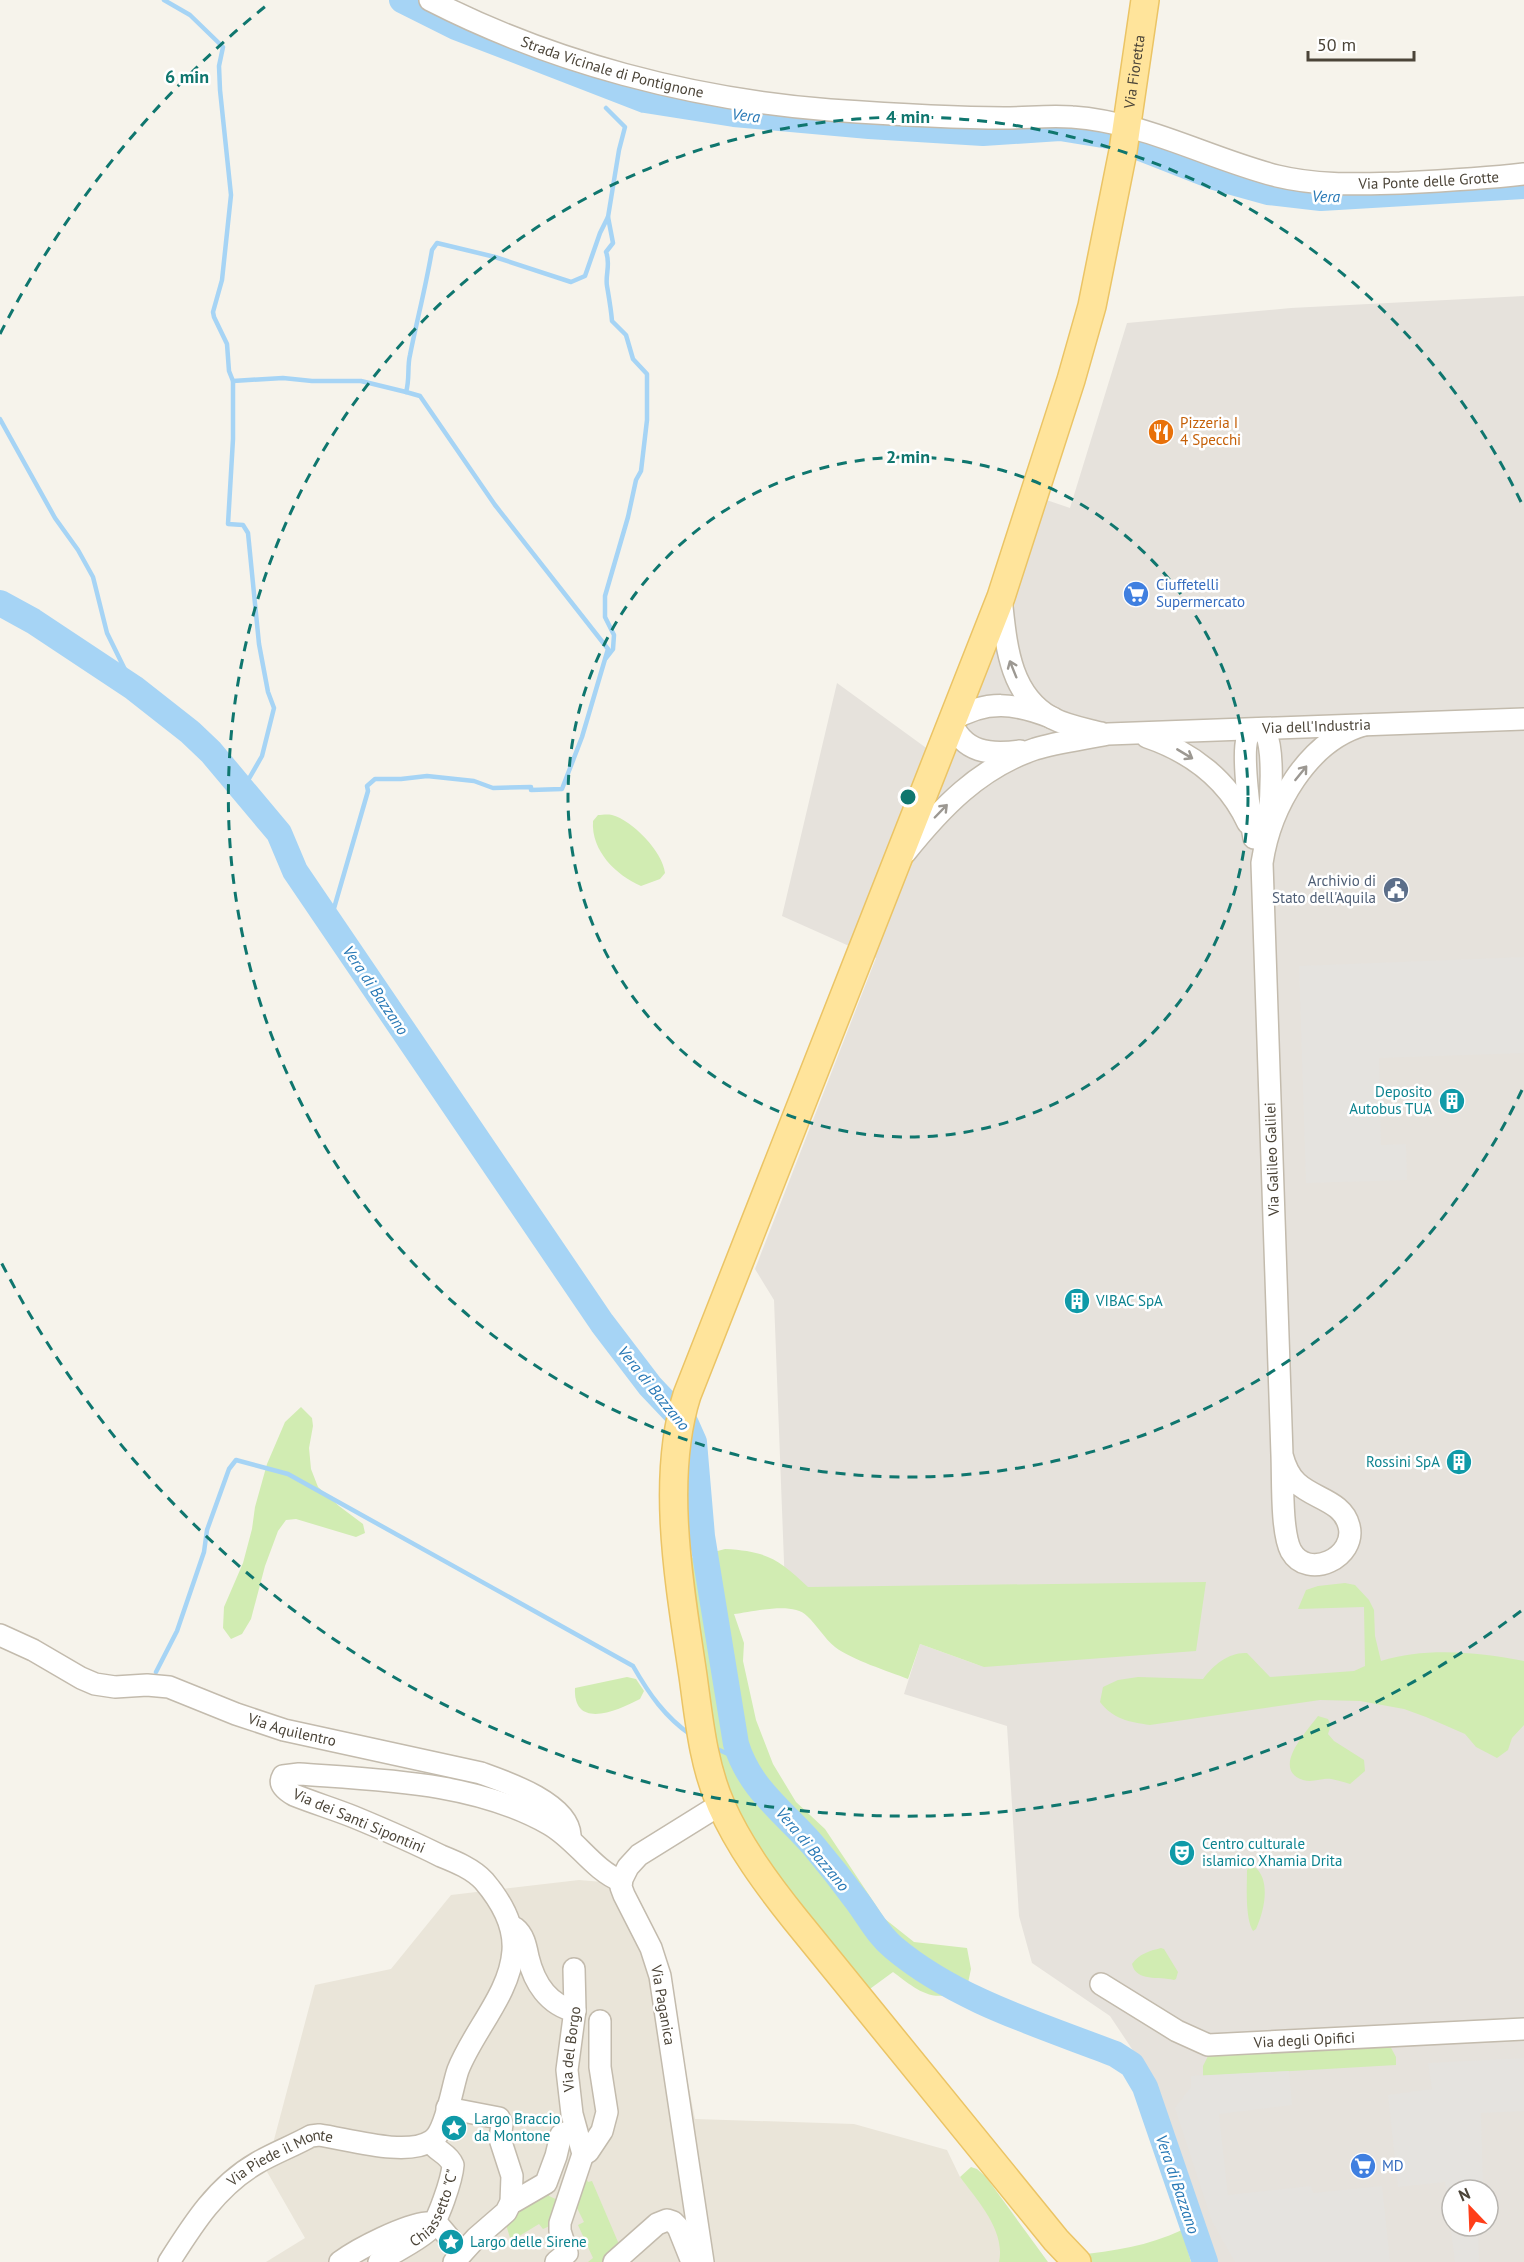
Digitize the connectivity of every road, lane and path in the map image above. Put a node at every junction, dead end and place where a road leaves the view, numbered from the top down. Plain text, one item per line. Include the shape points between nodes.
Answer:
1 (430, 0) edge
2 (1145, 0) edge
3 (1125, 134) junction
4 (1524, 174) edge
5 (1001, 597) junction
6 (1053, 718) junction
7 (1524, 719) edge
8 (951, 721) junction
9 (1364, 725) junction
10 (1257, 729) junction
11 (1131, 733) junction
12 (1108, 734) junction
13 (1040, 748) junction
14 (1260, 838) junction
15 (891, 873) junction
16 (1282, 1455) junction
17 (0, 1635) edge
18 (720, 1804) junction
19 (569, 1838) junction
20 (621, 1881) junction
21 (512, 1927) junction
22 (573, 1969) dead end
23 (1101, 1984) dead end
24 (575, 2011) junction
25 (600, 2021) dead end
26 (1524, 2029) edge
27 (447, 2108) junction
28 (575, 2129) junction
29 (431, 2142) junction
30 (583, 2154) junction
31 (511, 2202) junction
32 (434, 2223) junction
33 (1062, 2251) edge
34 (458, 2257) edge
35 (169, 2262) edge
36 (340, 2262) edge
37 (379, 2262) edge
38 (556, 2262) edge
39 (614, 2262) edge
40 (692, 2262) edge
41 (703, 2262) edge
42 (1077, 2262) edge

1 - 3 street, Strada Vicinale di Pontignone via 478,24 588,65 709,94 828,110 1002,118 1071,116
2 - 3 main road, Via Fioretta
3 - 4 street, Via Ponte delle Grotte via 1310,182 1431,182
3 - 5 main road, Via Fioretta via 1085,332
6 -> 5 street, Via dell'Industria via 1029,697 1013,670
5 - 8 main road, Via Fioretta
6 - 8 street, Via dell'Industria via 1024,707 1005,705 977,710
6 - 12 street, Via dell'Industria
7 - 9 street, Via dell'Industria
8 - 13 street, Via dell'Industria via 960,739 977,749 1011,752
8 - 15 main road, Via Fioretta
9 - 10 street, Via dell'Industria
14 -> 9 street, Via Galileo Galilei via 1283,796 1312,759 1335,738
10 - 11 street, Via dell'Industria
10 - 14 street, Via Galileo Galilei via 1266,734 1269,746 1270,797
11 - 12 street, Via dell'Industria
11 -> 14 street via 1170,746 1207,769 1234,798
12 - 13 street, Via dell'Industria
15 -> 13 street, Via dell'Industria via 931,822 970,784 1000,764
14 - 16 street, Via Galileo Galilei
15 - 18 main road, Via Fioretta via 681,1418 674,1486 681,1590 704,1748
16 - 16 street, Via Galileo Galilei via 1290,1548 1303,1563 1329,1562 1347,1545 1350,1529 1346,1518 1335,1505 1298,1484
17 - 19 street, Via Aquilentro via 95,1684 170,1687 284,1730 481,1773 550,1806 569,1827
18 - 20 street via 639,1855
18 - 33 main road, Via Fioretta via 750,1858 783,1905
19 - 20 street, Via dei Santi Sipontini
19 - 21 street, Via dei Santi Sipontini via 518,1808 461,1792 340,1777 294,1774 282,1778 283,1787 294,1795 435,1852 473,1872 487,1884
20 - 41 street, Via Paganica via 660,1976
21 - 24 street via 522,1936 543,1991 557,2004
21 - 27 street, Via dei Santi Sipontini via 512,1955 507,1973 466,2051
22 - 24 street, Via del Borgo
23 - 26 street, Via degli Opifici via 1178,2031 1208,2044
24 - 28 street, Via del Borgo via 567,2063
25 - 30 street via 600,2067 607,2112 602,2131
27 - 29 street via 440,2133
27 - 31 street via 500,2119 499,2136 513,2180
28 - 30 street, Via del Borgo
28 - 31 street via 561,2135 546,2183
29 - 32 street, Chiassetto "C" via 453,2164
29 - 35 street, Via Piede il Monte via 395,2146 311,2136 256,2163 226,2186 199,2215
30 - 38 street via 560,2223 567,2253
31 - 34 street via 506,2212
32 - 34 street
32 - 36 street via 410,2227
32 - 37 street, Chiassetto "C"
33 - 42 main road, Via Fioretta
39 - 40 street via 667,2220 678,2227

